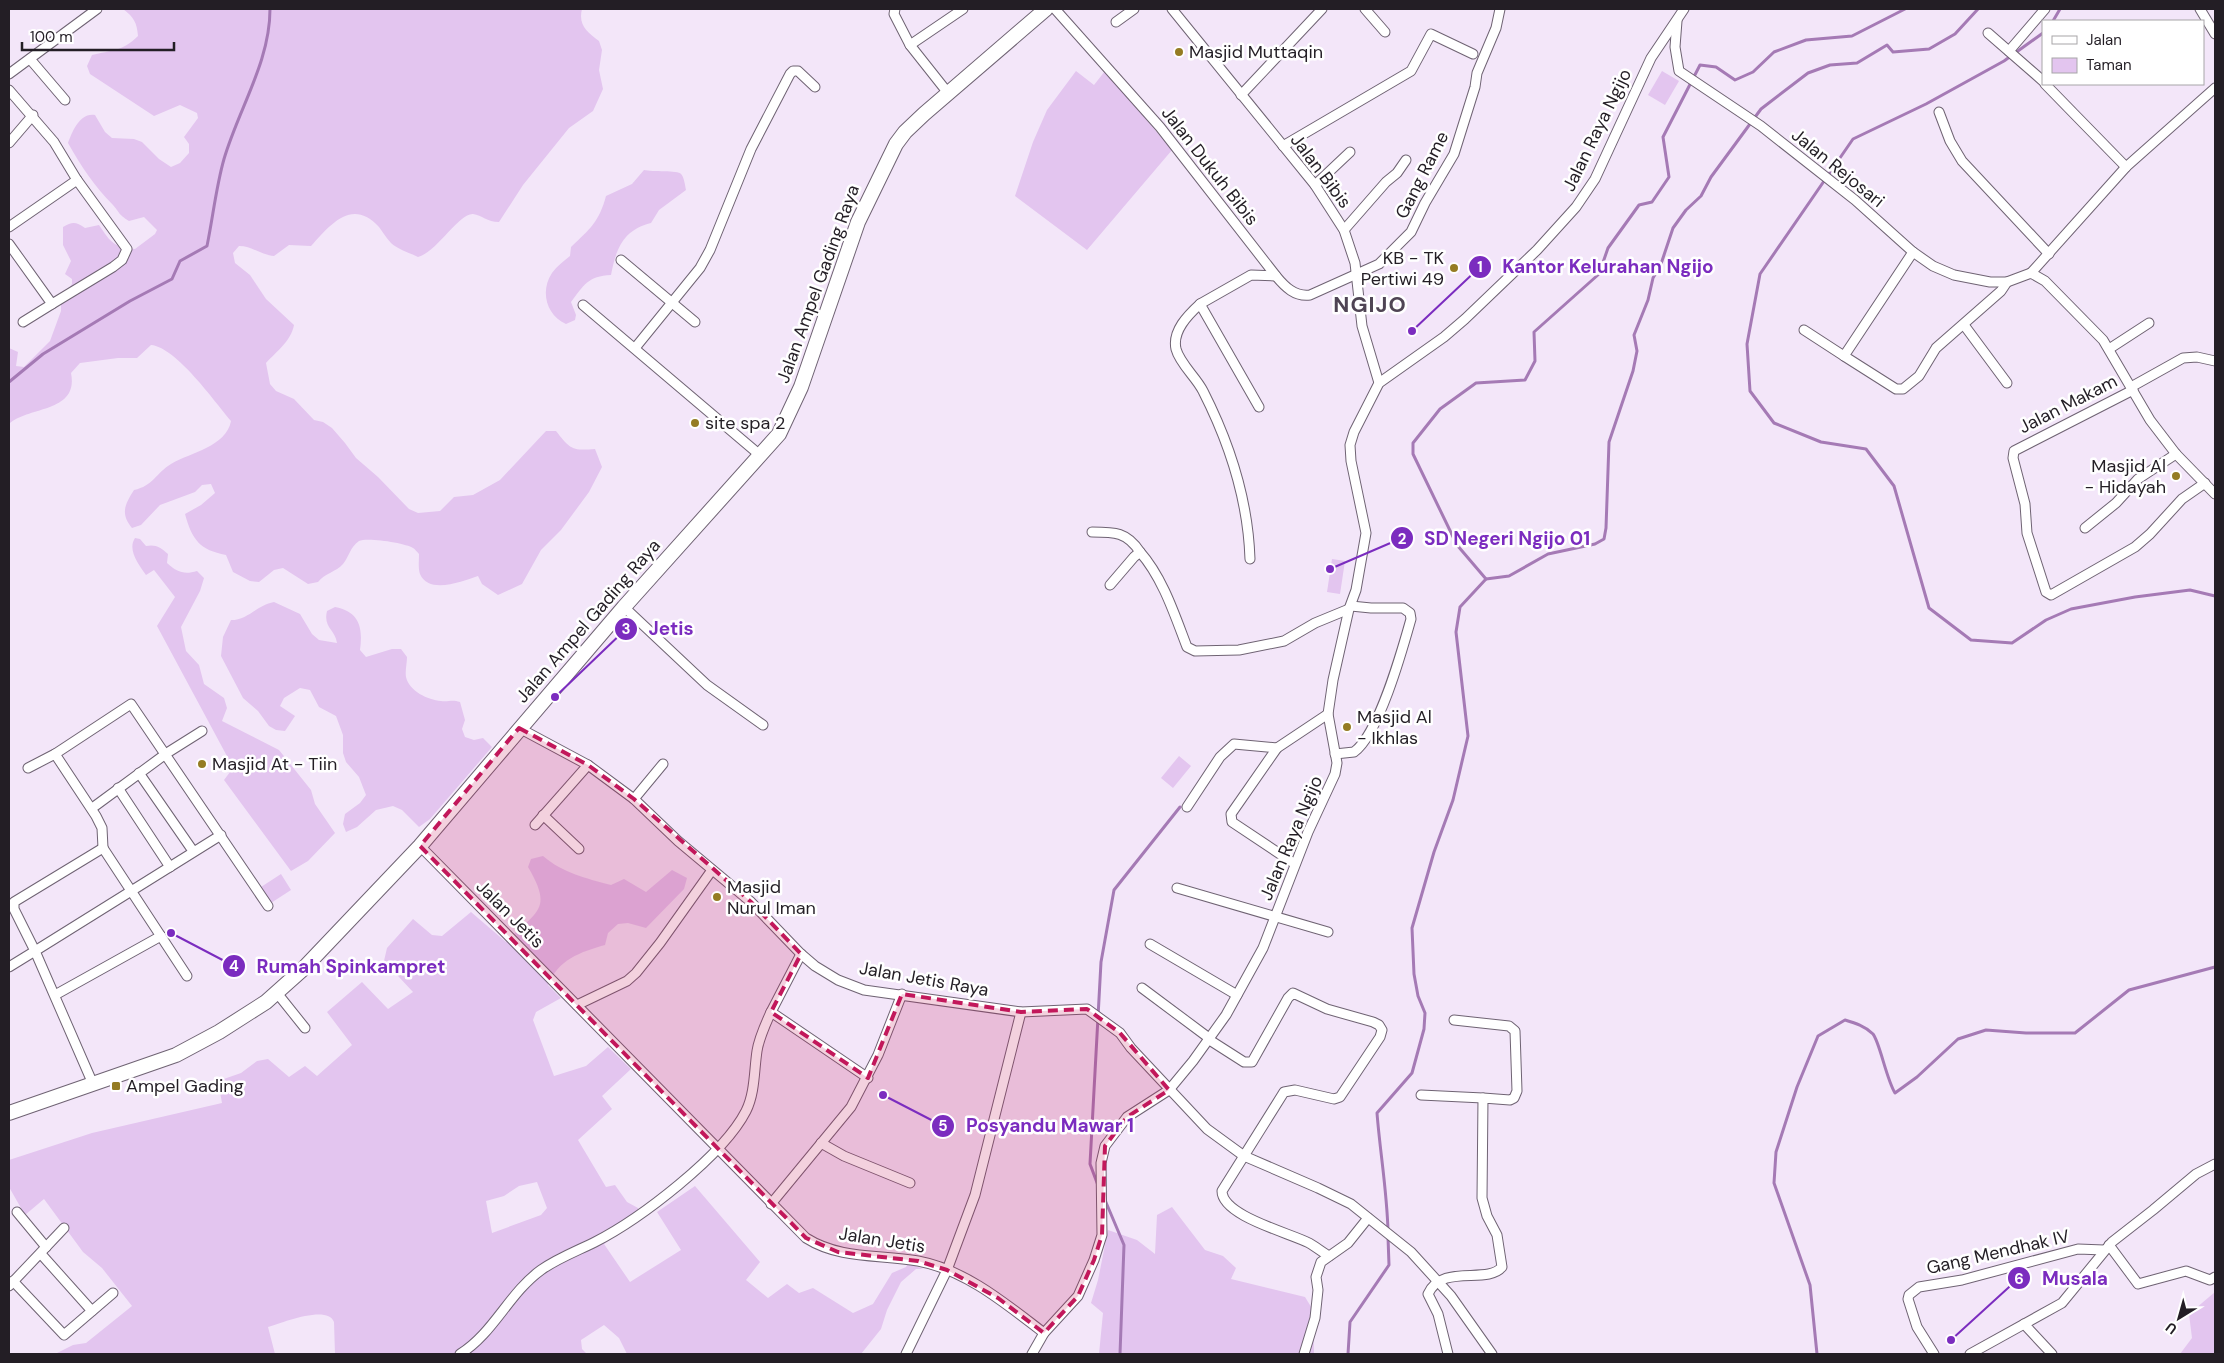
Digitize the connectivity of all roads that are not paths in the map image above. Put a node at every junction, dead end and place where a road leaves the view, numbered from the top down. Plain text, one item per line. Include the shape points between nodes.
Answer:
1 (97, 9) edge
2 (895, 9) edge
3 (963, 9) edge
4 (1046, 9) edge
5 (1055, 9) edge
6 (1134, 9) edge
7 (1172, 9) edge
8 (1322, 9) edge
9 (1365, 9) edge
10 (1500, 9) edge
11 (1684, 9) edge
12 (2045, 9) edge
13 (2200, 9) edge
14 (1677, 19) junction
15 (1116, 22) dead end
16 (2214, 29) edge
17 (1385, 32) dead end
18 (1988, 33) dead end
19 (910, 45) junction
20 (2010, 52) junction
21 (1473, 54) dead end
22 (30, 59) junction
23 (9, 74) edge
24 (2042, 80) edge
25 (2046, 85) edge
26 (815, 87) dead end
27 (2215, 88) edge
28 (9, 90) edge
29 (948, 94) junction
30 (1241, 95) junction
31 (65, 100) dead end
32 (1939, 112) dead end
33 (32, 115) junction
34 (9, 143) edge
35 (1283, 146) junction
36 (1350, 152) dead end
37 (1406, 160) dead end
38 (2126, 168) junction
39 (77, 180) junction
40 (1315, 185) junction
41 (9, 227) edge
42 (1344, 230) junction
43 (9, 244) edge
44 (1913, 252) junction
45 (2049, 254) junction
46 (621, 260) dead end
47 (2031, 273) junction
48 (1356, 274) junction
49 (1276, 276) junction
50 (2007, 282) junction
51 (671, 302) junction
52 (52, 304) junction
53 (1200, 304) junction
54 (583, 305) dead end
55 (23, 322) dead end
56 (695, 322) dead end
57 (2149, 322) dead end
58 (1964, 325) junction
59 (1804, 330) dead end
60 (635, 348) junction
61 (2109, 349) junction
62 (1844, 356) junction
63 (2215, 360) edge
64 (2007, 382) dead end
65 (1379, 383) junction
66 (2132, 388) junction
67 (1259, 407) dead end
68 (2176, 454) junction
69 (761, 456) junction
70 (2205, 483) junction
71 (2215, 494) edge
72 (2085, 528) dead end
73 (1092, 532) dead end
74 (1140, 552) junction
75 (1250, 559) dead end
76 (1110, 585) dead end
77 (624, 606) junction
78 (1350, 608) junction
79 (1328, 714) junction
80 (763, 725) dead end
81 (519, 728) junction
82 (202, 731) dead end
83 (1277, 748) junction
84 (166, 753) junction
85 (55, 754) junction
86 (1335, 754) junction
87 (663, 764) dead end
88 (588, 765) junction
89 (28, 768) dead end
90 (139, 773) junction
91 (118, 788) junction
92 (634, 799) junction
93 (95, 806) dead end
94 (1187, 807) dead end
95 (543, 816) junction
96 (535, 825) dead end
97 (221, 835) junction
98 (420, 846) junction
99 (103, 848) junction
100 (579, 849) dead end
101 (193, 852) junction
102 (1295, 864) junction
103 (170, 867) junction
104 (712, 870) junction
105 (1177, 888) dead end
106 (131, 891) junction
107 (268, 906) dead end
108 (1276, 917) junction
109 (1328, 932) dead end
110 (161, 936) junction
111 (1150, 944) dead end
112 (35, 951) junction
113 (801, 954) junction
114 (9, 967) edge
115 (187, 976) dead end
116 (1142, 988) dead end
117 (277, 993) junction
118 (902, 994) junction
119 (1237, 994) junction
120 (55, 995) junction
121 (577, 1005) junction
122 (771, 1012) junction
123 (1021, 1012) junction
124 (1454, 1020) dead end
125 (304, 1028) dead end
126 (1208, 1039) junction
127 (868, 1078) junction
128 (93, 1084) junction
129 (1169, 1090) junction
130 (1421, 1095) dead end
131 (1483, 1098) junction
132 (9, 1113) edge
133 (821, 1143) junction
134 (718, 1149) junction
135 (1244, 1156) junction
136 (2215, 1164) edge
137 (910, 1183) dead end
138 (771, 1204) junction
139 (17, 1212) dead end
140 (1368, 1218) junction
141 (64, 1228) dead end
142 (2106, 1247) junction
143 (43, 1250) junction
144 (1328, 1256) junction
145 (947, 1270) junction
146 (2215, 1277) edge
147 (1439, 1281) junction
148 (11, 1284) edge
149 (112, 1293) dead end
150 (92, 1311) junction
151 (2024, 1324) junction
152 (1044, 1333) junction
153 (460, 1354) edge
154 (906, 1354) edge
155 (1032, 1354) edge
156 (1304, 1354) edge
157 (1448, 1354) edge
158 (1492, 1354) edge
159 (1934, 1354) edge
160 (1970, 1354) edge
161 (2052, 1354) edge

1 - 22 street
2 - 19 street via 894,14
3 - 19 street
4 - 29 main road, Jalan Ampel Gading Raya
5 - 49 street, Jalan Dukuh Bibis via 1160,127
6 - 15 street
7 - 30 street, Jalan Bibis
8 - 30 street
9 - 17 street
10 - 48 street, Gang Rame via 1496,28 1477,73 1454,154 1411,232 1379,264
11 - 14 street, Jalan Raya Ngijo
12 - 20 street
13 - 16 street
14 - 44 street, Jalan Rejosari via 1674,47 1679,71 1761,126
14 - 65 street, Jalan Raya Ngijo via 1650,58 1595,179 1576,207 1537,250 1465,319
18 - 20 street
19 - 29 street
20 - 24 street
21 - 35 street via 1431,34 1411,71
22 - 23 street
22 - 31 street
25 - 38 street
26 - 51 street via 798,71 790,74 750,149 710,250 700,268
27 - 38 street, Jalan Rejosari
28 - 33 street
29 - 69 main road, Jalan Ampel Gading Raya via 905,132 882,169 844,258 801,387 779,434
30 - 35 street, Jalan Bibis
32 - 45 street via 1962,161
33 - 34 street
33 - 39 street via 54,142
35 - 40 street, Jalan Bibis
36 - 40 street
37 - 42 street
38 - 45 street, Jalan Rejosari
39 - 41 street
39 - 52 street via 127,249 122,260 113,267
40 - 42 street, Jalan Bibis
42 - 48 street, Jalan Bibis
43 - 52 street
44 - 50 street, Jalan Rejosari via 1954,275
44 - 62 street
45 - 47 street, Jalan Rejosari
46 - 51 street
47 - 50 street, Jalan Rejosari
47 - 61 street via 2051,288
48 - 49 street, Jalan Dukuh Bibis via 1310,296 1290,290
48 - 65 street, Jalan Bibis via 1362,326
49 - 53 street via 1251,275
50 - 58 street
51 - 56 street
51 - 60 street
52 - 55 street
53 - 67 street
53 - 75 street via 1185,318 1177,335 1176,348 1203,391 1226,442 1249,529
54 - 60 street
57 - 61 street
58 - 62 street via 1936,348 1919,376 1903,389 1896,389
58 - 64 street
59 - 62 street
60 - 69 street
61 - 66 street
63 - 66 street via 2182,358
65 - 78 street, Jalan Raya Ngijo via 1350,446 1366,533
66 - 68 street via 2150,420
66 - 70 street, Jalan Makam via 2014,451 2025,504 2027,533 2046,592 2052,595 2135,547 2182,499
68 - 70 street
68 - 72 street via 2141,477
69 - 77 main road, Jalan Ampel Gading Raya
70 - 71 street
73 - 74 street via 1128,537
74 - 76 street
74 - 78 street via 1149,562 1191,650 1239,650 1284,641
77 - 80 street via 707,685
77 - 81 main road, Jalan Ampel Gading Raya
78 - 79 street, Jalan Raya Ngijo
78 - 86 street via 1403,608 1410,613 1411,619 1394,675 1368,737 1354,752
79 - 83 street
79 - 86 street, Jalan Raya Ngijo
81 - 88 street, Jalan Jetis Raya
81 - 98 main road, Jalan Ampel Gading Raya
82 - 84 street
83 - 94 street via 1234,744 1220,757
83 - 102 street via 1230,818
84 - 85 street via 131,704
84 - 90 street
84 - 97 street
85 - 89 street
85 - 99 street via 96,816 102,828
86 - 102 street, Jalan Raya Ngijo via 1335,774
87 - 92 street
88 - 92 street, Jalan Jetis Raya
88 - 95 street
90 - 91 street
90 - 101 street
91 - 93 street
91 - 103 street
92 - 104 street, Jalan Jetis Raya
95 - 96 street
95 - 100 street
97 - 101 street
97 - 107 street
98 - 117 main road, Jalan Ampel Gading Raya via 304,969
98 - 121 street, Jalan Jetis
99 - 106 street
99 - 112 street via 14,902 14,909
101 - 103 street
102 - 108 street, Jalan Raya Ngijo
103 - 106 street
104 - 113 street, Jalan Jetis Raya via 751,902
104 - 121 street via 660,943 627,981
105 - 108 street
106 - 110 street
106 - 112 street
108 - 109 street
108 - 119 street, Jalan Raya Ngijo
110 - 115 street
110 - 120 street
111 - 119 street
112 - 114 street
112 - 120 street
113 - 118 street, Jalan Jetis Raya via 838,980 864,990
113 - 122 street
116 - 126 street
117 - 125 street
117 - 128 main road, Jalan Ampel Gading Raya via 219,1032 176,1055
118 - 123 street, Jalan Jetis Raya
118 - 127 street
119 - 126 street, Jalan Raya Ngijo
120 - 128 street
121 - 134 street, Jalan Jetis
122 - 127 street
122 - 134 street via 761,1037 746,1112
123 - 129 street, Jalan Jetis Raya via 1087,1009 1120,1033
123 - 145 street via 975,1195
124 - 131 street via 1508,1026 1515,1031 1516,1095 1510,1100
126 - 129 street, Jalan Raya Ngijo
126 - 135 street via 1244,1062 1252,1062 1288,998 1294,993 1327,1009 1373,1022 1382,1030 1340,1097 1334,1099 1295,1090 1284,1092
127 - 133 street via 851,1107
128 - 132 main road, Jalan Ampel Gading Raya
129 - 135 street, Jalan Jetis Raya via 1207,1129
129 - 152 street, Jalan Raya Ngijo via 1127,1117 1105,1146 1101,1178 1102,1235 1078,1296
130 - 131 street
131 - 147 street via 1482,1198 1497,1235 1502,1267 1488,1275 1462,1275
133 - 137 street
133 - 138 street
134 - 138 street, Jalan Jetis
134 - 153 street via 635,1218 541,1270 475,1343
135 - 140 street, Jalan Jetis Raya via 1351,1204
135 - 144 street via 1222,1191 1225,1200 1249,1218 1310,1244
136 - 142 street via 2196,1174
138 - 145 street, Jalan Jetis via 806,1238 838,1252 918,1261
139 - 143 street
140 - 144 street via 1348,1243
140 - 147 street, Jalan Jetis Raya via 1411,1252
141 - 143 street
142 - 146 street via 2138,1284 2186,1271 2210,1280
142 - 151 street via 2062,1303
142 - 159 street, Gang Mendhak IV via 2078,1249 1962,1280 1919,1287 1908,1299 1918,1327
143 - 148 street
143 - 150 street
144 - 156 street via 1321,1262 1316,1277 1315,1318
145 - 152 street, Jalan Jetis via 998,1298
145 - 154 street
147 - 157 street via 1428,1294 1438,1314
147 - 158 street, Jalan Jetis Raya
148 - 150 street via 64,1335
149 - 150 street
151 - 160 street
151 - 161 street
152 - 155 street, Jalan Raya Ngijo

